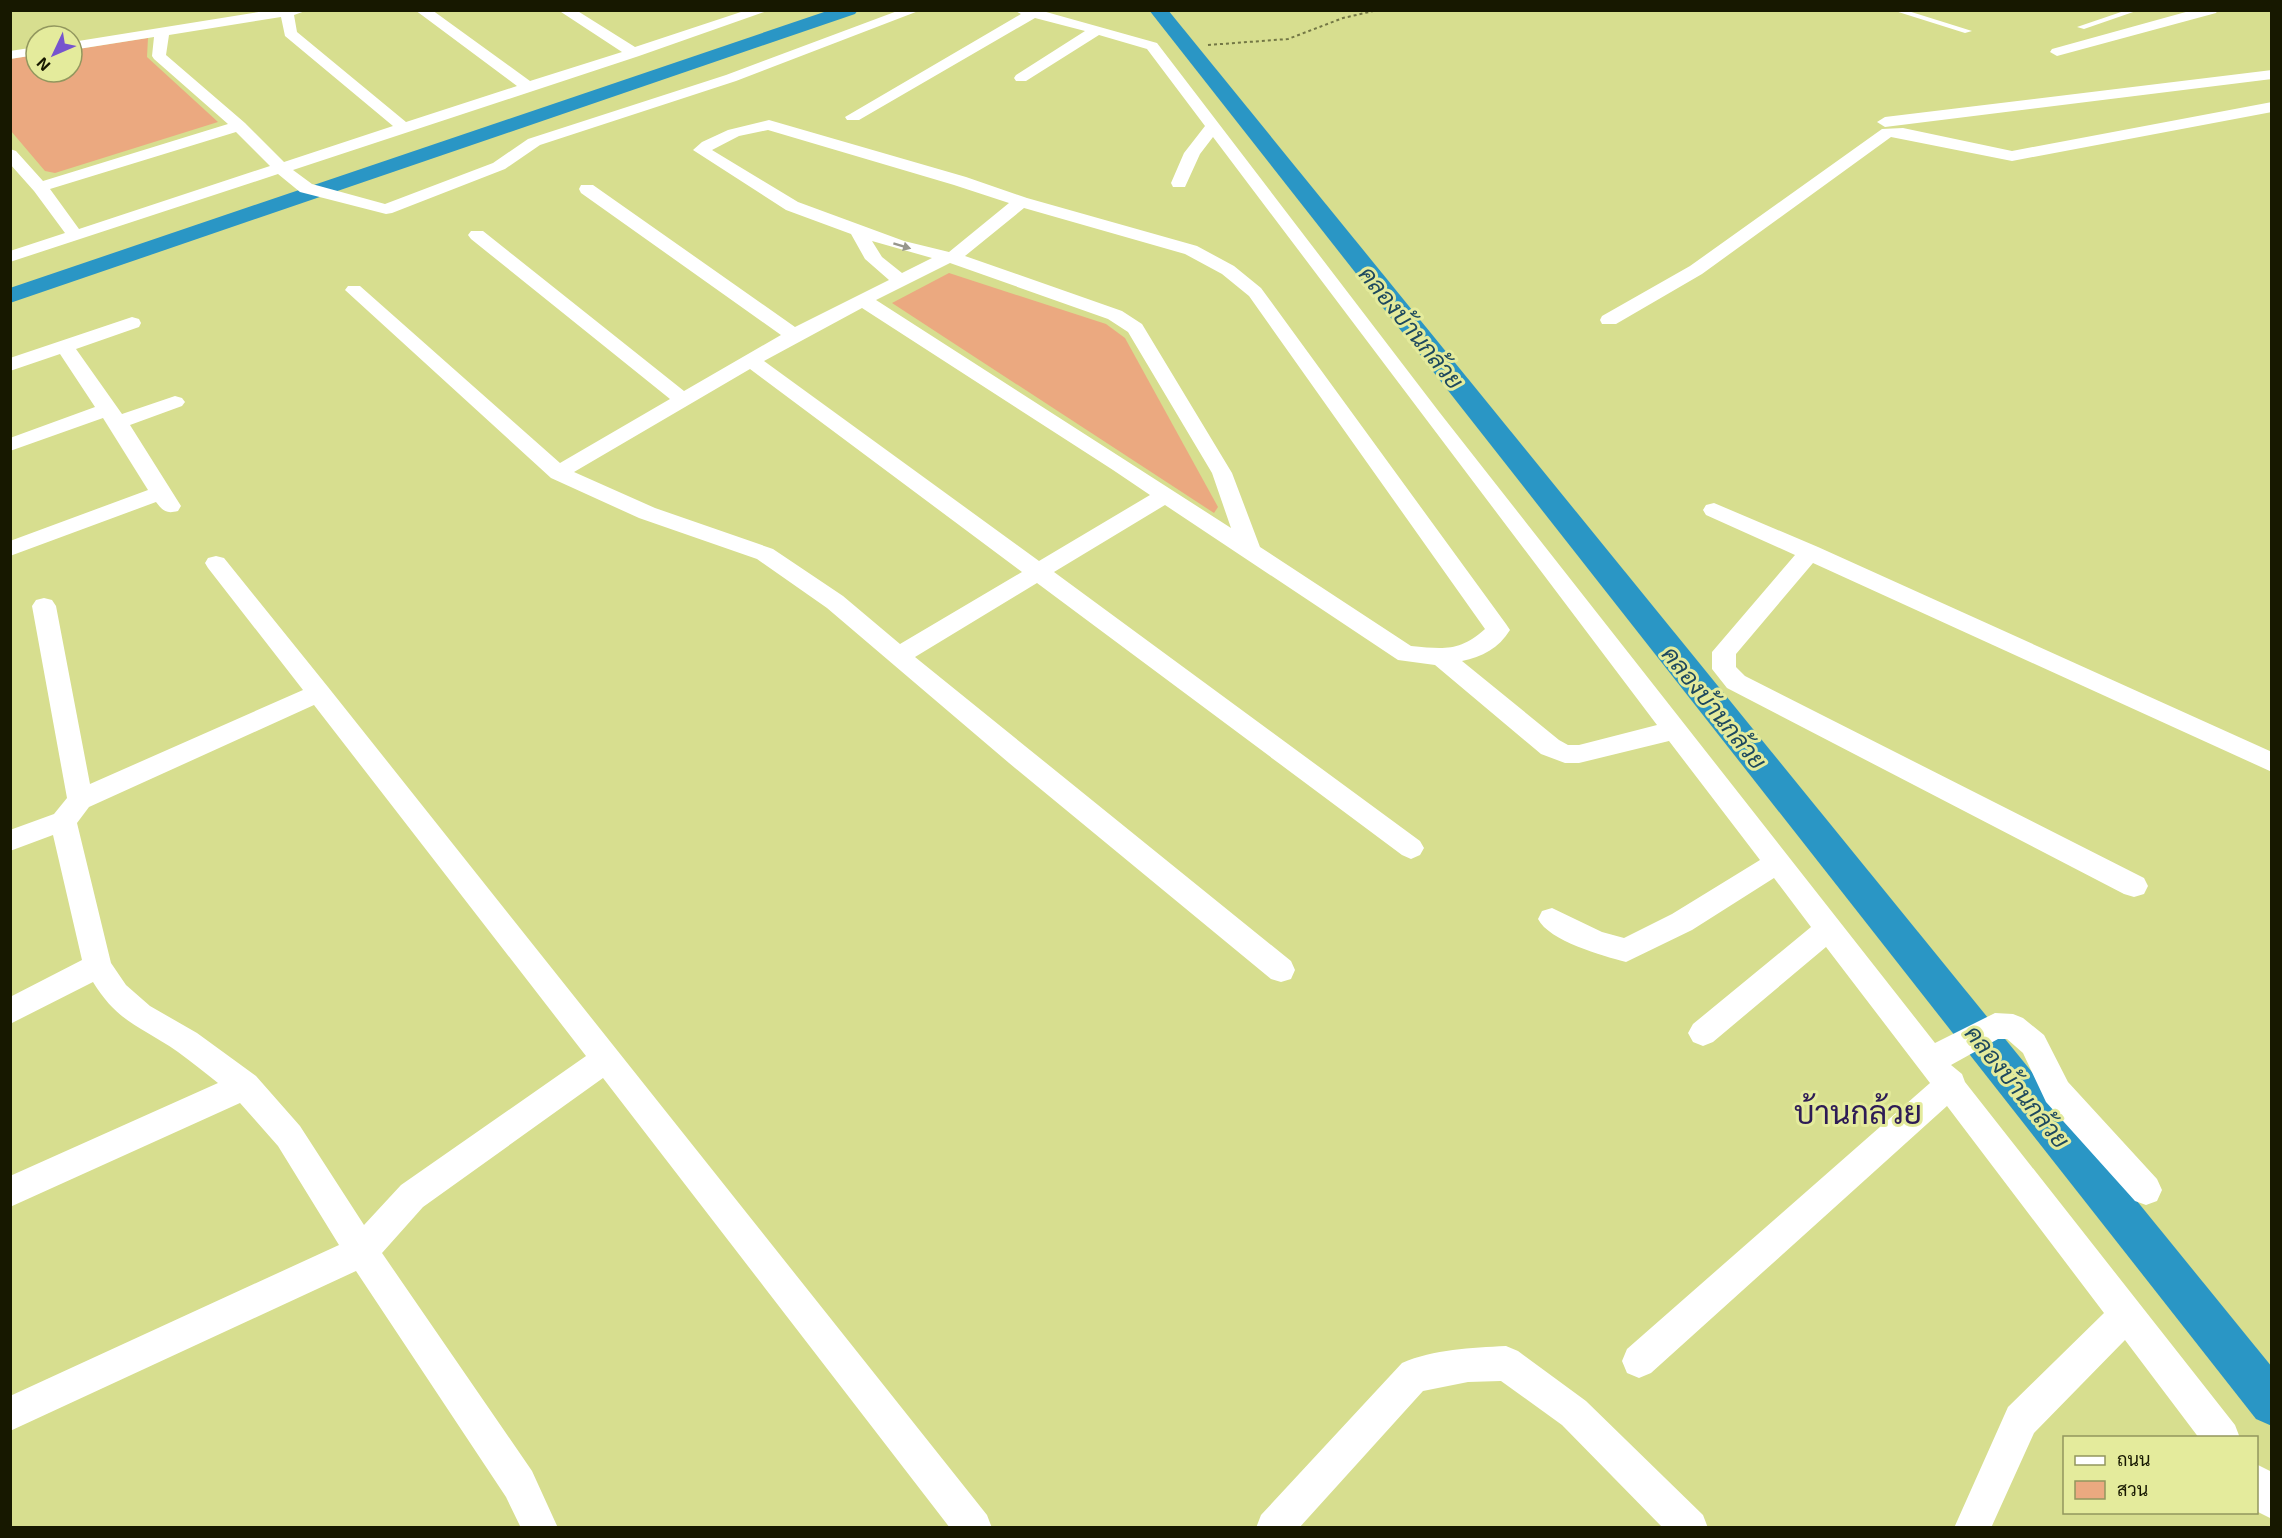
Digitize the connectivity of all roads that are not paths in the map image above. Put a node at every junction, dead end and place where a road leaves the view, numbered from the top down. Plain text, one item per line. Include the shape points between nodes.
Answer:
1 (422, 10) edge
2 (565, 10) edge
3 (715, 10) edge
4 (763, 10) edge
5 (914, 10) edge
6 (1895, 10) edge
7 (2136, 10) edge
8 (2211, 10) edge
9 (294, 12) edge
10 (1027, 12) edge
11 (733, 20) junction
12 (2081, 27) dead end
13 (1097, 30) junction
14 (1968, 31) dead end
15 (162, 32) junction
16 (84, 44) edge
17 (2057, 52) dead end
18 (634, 53) junction
19 (2271, 74) edge
20 (1021, 78) dead end
21 (528, 87) junction
22 (2271, 107) edge
23 (853, 117) dead end
24 (239, 126) junction
25 (1214, 126) junction
26 (404, 128) junction
27 (1888, 132) junction
28 (10, 154) edge
29 (283, 170) junction
30 (1179, 183) dead end
31 (40, 187) junction
32 (587, 189) dead end
33 (1021, 202) junction
34 (386, 208) junction
35 (356, 220) dead end
36 (859, 231) junction
37 (477, 234) dead end
38 (75, 236) junction
39 (10, 257) edge
40 (949, 258) junction
41 (902, 281) junction
42 (354, 290) dead end
43 (863, 300) junction
44 (1609, 320) dead end
45 (132, 323) dead end
46 (794, 335) junction
47 (65, 347) junction
48 (751, 360) junction
49 (10, 365) edge
50 (683, 400) junction
51 (175, 402) dead end
52 (112, 416) junction
53 (10, 445) edge
54 (558, 473) junction
55 (1164, 496) junction
56 (1714, 510) dead end
57 (10, 549) edge
58 (1251, 552) junction
59 (1810, 552) junction
60 (216, 563) dead end
61 (1036, 572) junction
62 (44, 606) dead end
63 (900, 656) junction
64 (1441, 657) junction
65 (319, 693) junction
66 (1675, 730) junction
67 (2271, 762) edge
68 (72, 811) junction
69 (10, 841) edge
70 (1411, 849) dead end
71 (1778, 862) junction
72 (2134, 886) dead end
73 (1552, 919) dead end
74 (1829, 928) junction
75 (98, 966) junction
76 (1281, 970) dead end
77 (10, 1012) edge
78 (1703, 1033) dead end
79 (606, 1059) junction
80 (1946, 1063) junction
81 (245, 1086) junction
82 (2146, 1190) dead end
83 (10, 1192) edge
84 (362, 1251) junction
85 (2127, 1314) junction
86 (1639, 1360) dead end
87 (10, 1414) edge
88 (2221, 1436) edge
89 (2258, 1485) edge
90 (2271, 1501) edge
91 (540, 1527) edge
92 (974, 1527) edge
93 (1274, 1527) edge
94 (1690, 1527) edge
95 (1972, 1527) edge

1 - 21 street
2 - 18 street
3 - 11 street
4 - 11 street
5 - 34 street via 731,78 534,141 499,166
6 - 14 lane
7 - 12 lane
8 - 17 street
9 - 15 street
9 - 26 street via 290,33
10 - 13 street
10 - 23 street
11 - 18 street
13 - 20 street
13 - 25 street via 1152,46
15 - 16 street
15 - 24 street via 159,56
18 - 21 street
19 - 27 street via 1890,121 1881,125
21 - 26 street
22 - 27 street via 2012,156
24 - 29 street
24 - 31 street
25 - 30 street via 1192,153
25 - 66 street
26 - 29 street
27 - 44 street via 1696,270
28 - 31 street
29 - 34 street via 306,188
29 - 38 street
31 - 38 street
32 - 46 street
33 - 36 street via 769,125 756,126 701,150 792,206
33 - 40 street
33 - 64 street via 1191,250 1228,270 1255,292 1498,630 1476,650
34 - 35 street
36 -> 40 street
36 - 41 street via 866,251 877,264
37 - 50 street
38 - 39 street
40 - 41 street
40 - 58 street via 1115,315 1135,328 1222,473
41 - 43 street
42 - 54 street
43 - 46 street
43 - 55 street
45 - 47 street
46 - 48 street
47 - 49 street
47 - 52 street
48 - 50 street
48 - 61 street
50 - 54 street
51 - 52 street
52 - 53 street
52 - 57 street via 165,499
54 - 63 street via 647,513 765,554 835,602
55 - 58 street
55 - 61 street
56 - 59 street
58 - 64 street via 1406,654
59 - 67 street
59 - 72 street via 1724,651 1724,669 1736,682
60 - 65 street
61 - 63 street
61 - 70 street
62 - 68 street
63 - 76 street
64 - 66 street via 1550,747 1565,754
65 - 68 street
65 - 79 street
66 - 71 street
68 - 69 street
68 - 75 street
71 - 73 street via 1682,922 1626,950 1595,942
71 - 74 street
74 - 78 street
74 - 80 street
75 - 77 street
75 - 81 street via 116,994 140,1015 186,1042
79 - 84 street via 412,1196
79 - 92 street
80 - 82 street via 1995,1026 2013,1027 2034,1044 2057,1092
80 - 85 street
80 - 86 street
81 - 83 street
81 - 84 street via 289,1136
84 - 87 street
84 - 91 street via 519,1484
85 - 88 street
85 - 95 street via 2021,1420
89 - 90 street
93 - 94 street via 1414,1375 1506,1363 1574,1413

